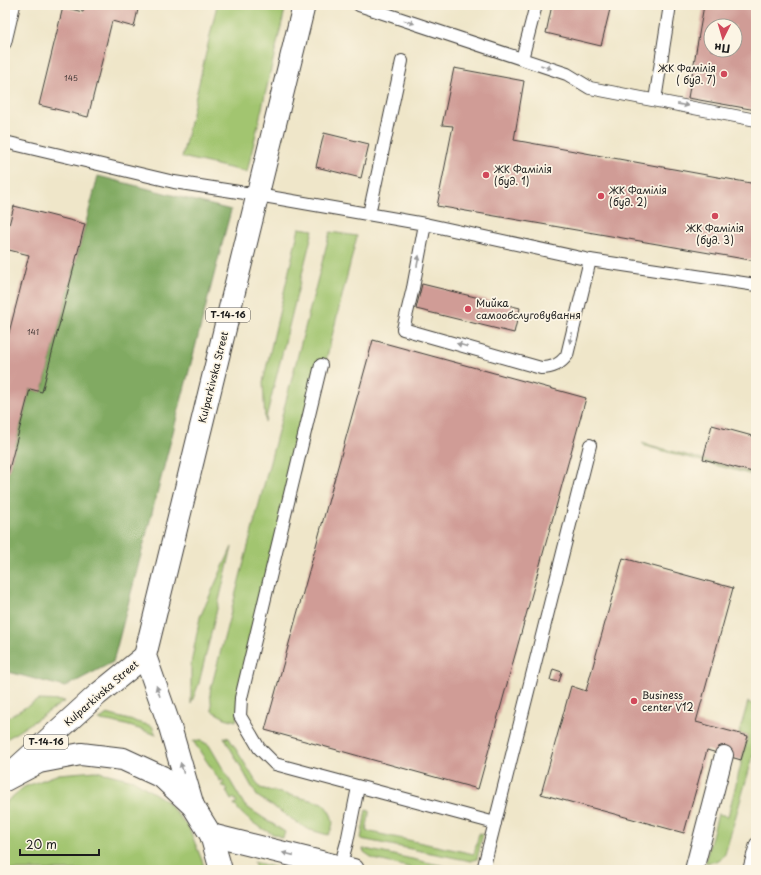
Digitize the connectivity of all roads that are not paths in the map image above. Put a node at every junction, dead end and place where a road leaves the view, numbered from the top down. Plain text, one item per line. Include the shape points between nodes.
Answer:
1 (14, 5) edge
2 (304, 5) edge
3 (359, 5) edge
4 (536, 5) edge
5 (670, 5) edge
6 (5, 43) edge
7 (522, 59) junction
8 (402, 61) dead end
9 (655, 100) junction
10 (756, 120) edge
11 (5, 142) edge
12 (258, 195) junction
13 (369, 214) junction
14 (425, 224) junction
15 (590, 260) junction
16 (756, 285) edge
17 (321, 365) dead end
18 (590, 445) dead end
19 (145, 656) junction
20 (724, 755) dead end
21 (5, 779) edge
22 (358, 787) junction
23 (193, 806) junction
24 (495, 823) junction
25 (211, 835) junction
26 (756, 844) edge
27 (347, 868) edge
28 (221, 870) edge
29 (483, 870) edge
30 (694, 870) edge
31 (749, 870) edge

1 - 6 lane
2 - 12 main road, Kulparkivska Street / Т-14-16
3 -> 7 lane
4 - 7 lane
5 - 9 lane
7 -> 9 lane via 567,74 590,88
8 - 13 lane
9 -> 10 lane
11 - 12 lane via 174,182
12 - 13 lane
12 - 19 main road, Kulparkivska Street / Т-14-16
13 - 14 lane
14 - 15 lane
15 -> 14 lane via 567,355 556,366 541,368 403,328
15 - 16 lane
17 - 22 lane via 241,698 240,716 259,748 275,764
18 - 24 lane
19 - 21 main road, Kulparkivska Street / Т-14-16 via 97,695
23 -> 19 main road, Kulparkivska Street via 170,727
20 - 30 street
21 - 23 main road via 39,762 81,754 123,759 162,777
22 - 24 lane
22 - 27 lane via 347,842
23 - 25 main road
24 - 29 lane
27 -> 25 main road
25 - 28 main road
26 - 31 lane

